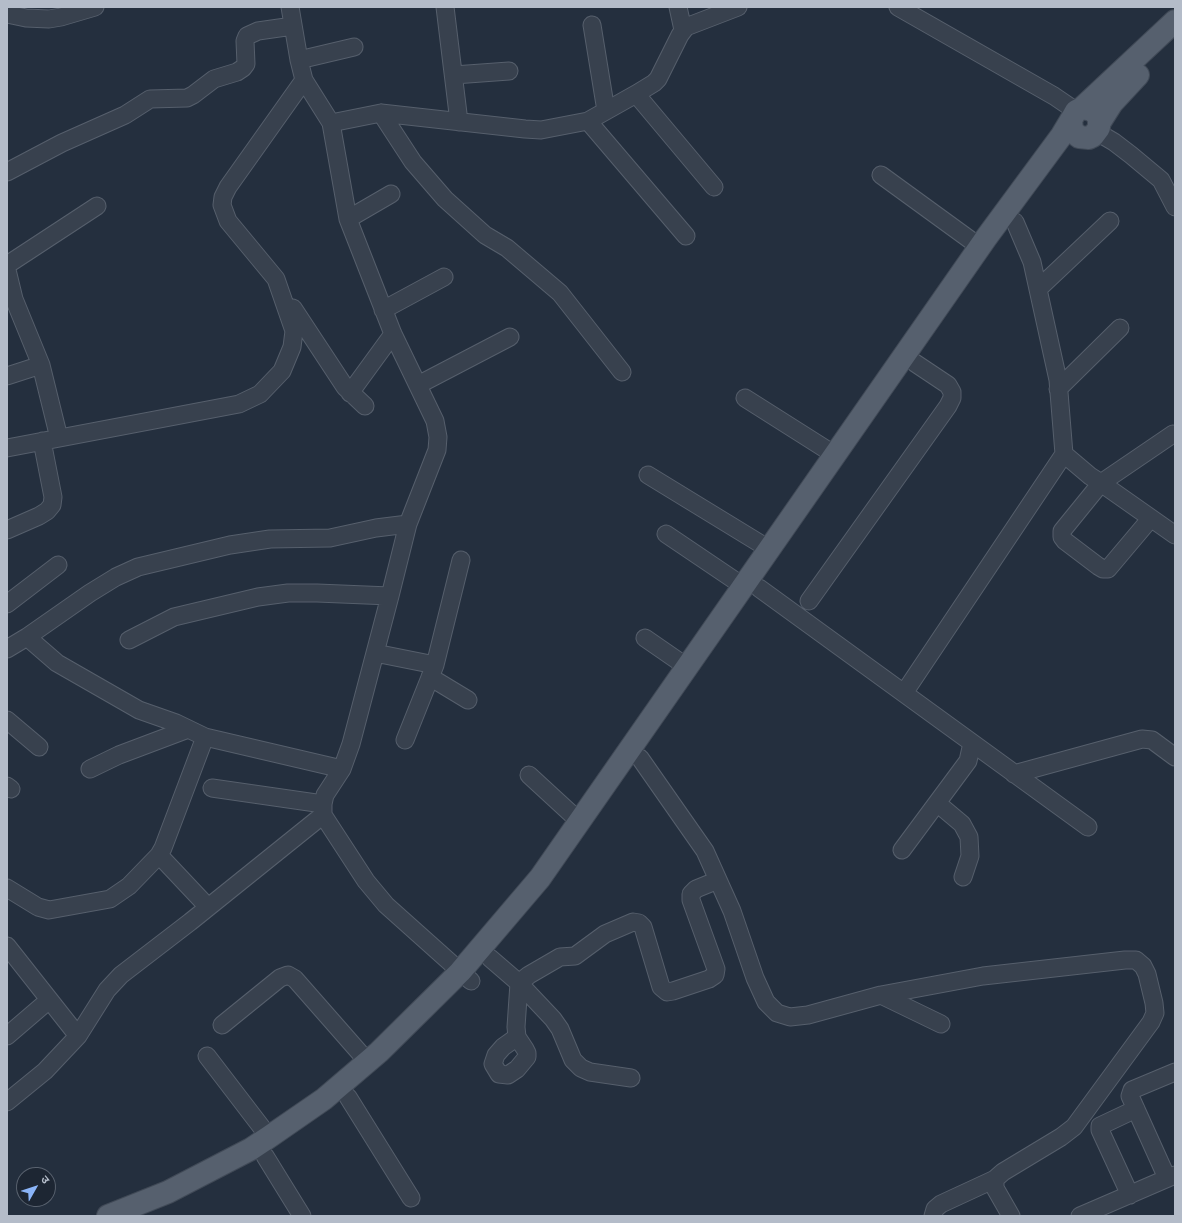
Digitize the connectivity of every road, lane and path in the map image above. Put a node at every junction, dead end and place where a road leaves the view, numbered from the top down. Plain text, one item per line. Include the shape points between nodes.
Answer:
1 (95, 7) edge
2 (290, 7) edge
3 (445, 7) edge
4 (678, 7) edge
5 (738, 7) edge
6 (910, 10) edge
7 (7, 14) edge
8 (1175, 21) edge
9 (592, 25) dead end
10 (293, 26) junction
11 (683, 30) junction
12 (1175, 40) edge
13 (354, 47) dead end
14 (299, 60) junction
15 (509, 71) dead end
16 (454, 76) junction
17 (304, 80) junction
18 (636, 94) junction
19 (606, 111) junction
20 (380, 113) junction
21 (1076, 113) junction
22 (588, 121) junction
23 (459, 122) junction
24 (331, 123) junction
25 (1094, 131) junction
26 (7, 172) edge
27 (881, 175) dead end
28 (714, 187) dead end
29 (391, 194) dead end
30 (96, 206) dead end
31 (1175, 207) edge
32 (348, 219) junction
33 (1110, 221) dead end
34 (1015, 222) junction
35 (686, 236) dead end
36 (980, 247) junction
37 (7, 265) edge
38 (7, 270) edge
39 (444, 277) dead end
40 (276, 279) junction
41 (1038, 289) junction
42 (11, 301) edge
43 (383, 310) junction
44 (1120, 328) dead end
45 (393, 334) junction
46 (510, 337) dead end
47 (916, 363) junction
48 (41, 365) junction
49 (622, 372) dead end
50 (7, 376) edge
51 (418, 385) junction
52 (1058, 389) junction
53 (350, 393) junction
54 (746, 398) dead end
55 (365, 406) dead end
56 (1173, 434) dead end
57 (59, 438) junction
58 (42, 441) junction
59 (7, 448) edge
60 (1064, 454) junction
61 (835, 455) junction
62 (648, 475) dead end
63 (1101, 483) junction
64 (1151, 518) junction
65 (408, 524) junction
66 (7, 530) edge
67 (666, 534) dead end
68 (1175, 535) edge
69 (769, 549) junction
70 (460, 560) dead end
71 (58, 565) dead end
72 (751, 587) junction
73 (390, 596) junction
74 (809, 601) dead end
75 (7, 604) edge
76 (27, 637) junction
77 (644, 638) dead end
78 (129, 640) dead end
79 (7, 649) edge
80 (375, 653) junction
81 (687, 667) junction
82 (432, 671) junction
83 (904, 693) junction
84 (468, 700) dead end
85 (7, 720) edge
86 (188, 729) junction
87 (205, 738) junction
88 (405, 740) dead end
89 (972, 743) junction
90 (39, 747) dead end
91 (1175, 757) edge
92 (640, 758) junction
93 (90, 769) dead end
94 (342, 769) junction
95 (1014, 774) junction
96 (529, 775) dead end
97 (212, 788) dead end
98 (937, 802) junction
99 (323, 810) junction
100 (579, 821) junction
101 (1088, 827) dead end
102 (902, 850) dead end
103 (159, 855) junction
104 (963, 877) dead end
105 (718, 880) junction
106 (7, 888) edge
107 (208, 907) junction
108 (7, 946) edge
109 (490, 958) junction
110 (466, 977) junction
111 (519, 983) junction
112 (881, 995) junction
113 (49, 1000) junction
114 (940, 1024) dead end
115 (222, 1025) dead end
116 (7, 1036) edge
117 (78, 1036) junction
118 (517, 1037) dead end
119 (207, 1056) dead end
120 (367, 1061) junction
121 (1175, 1072) edge
122 (631, 1078) dead end
123 (348, 1097) junction
124 (7, 1102) edge
125 (1136, 1109) junction
126 (267, 1147) junction
127 (1171, 1177) edge
128 (996, 1179) junction
129 (1130, 1195) junction
130 (411, 1198) dead end
131 (108, 1216) edge
132 (145, 1216) edge
133 (302, 1216) edge
134 (933, 1216) edge
135 (1011, 1216) edge
136 (1080, 1216) edge

1 - 7 street via 49,19
2 - 10 street
3 - 16 street
4 - 11 street
5 - 11 street via 689,25
6 - 21 street via 1054,96
8 - 21 main road
9 - 19 street
10 - 14 street
10 - 26 street via 258,31 247,36 244,41 246,64 243,68 214,79 193,95 187,98 150,99 124,115
11 - 18 street via 658,79
12 - 25 main road via 1112,103
13 - 14 street
14 - 17 street
15 - 16 street
16 - 23 street
17 - 24 street
17 - 40 street via 223,197 222,205 228,221
18 - 19 street
18 - 28 street
19 - 22 street
20 - 23 street
20 - 24 street
20 - 49 street via 413,162 445,199 485,235 507,248 560,293
21 - 25 main road via 1072,130 1075,134
21 - 36 main road
22 - 23 street via 542,130
22 - 35 street
24 - 32 street
25 - 31 street via 1114,142 1161,180
25 - 34 main road via 1068,151
27 - 36 street
29 - 32 street
30 - 37 street
32 - 43 street
33 - 41 street
34 - 41 street via 1032,262
34 - 47 main road
36 - 61 main road
38 - 42 street
39 - 43 street
40 - 53 street
40 - 57 street via 294,330 292,347 282,371 260,394 240,404
41 - 52 street
42 - 48 street
43 - 45 street
44 - 52 street
45 - 51 street
45 - 53 street
46 - 51 street
47 - 72 main road
47 - 74 street via 948,385 952,398
48 - 50 street
48 - 57 street
51 - 65 street via 435,421 438,437 437,450
52 - 60 street
53 - 55 street
54 - 61 street
56 - 63 street
57 - 58 street
58 - 59 street
58 - 66 street via 53,498 52,505 39,516
60 - 63 street
60 - 83 street
61 - 69 main road
62 - 69 street
63 - 64 street
63 - 64 street via 1062,530 1065,541 1098,566 1108,569
64 - 68 street
65 - 73 street
65 - 76 street via 330,538 270,539 230,545 138,567 90,593
67 - 72 street
69 - 72 main road
70 - 82 street
71 - 75 street
72 - 81 main road
72 - 83 street
72 - 92 main road
73 - 78 street via 317,592 258,597 174,617
73 - 80 street
76 - 79 street
76 - 86 street via 63,667 139,710
77 - 81 street
80 - 82 street
80 - 94 street
81 - 100 main road
82 - 84 street
82 - 88 street
83 - 89 street
85 - 90 street
86 - 87 street
86 - 93 street via 119,755
87 - 94 street
87 - 103 street via 168,838
89 - 95 street
89 - 98 street via 968,761
91 - 95 street via 1152,740 1142,739
92 - 105 street via 705,851
92 - 109 main road via 551,886
94 - 99 street via 325,795
95 - 101 street
96 - 100 street
97 - 99 street
98 - 102 street
98 - 104 street via 962,824 969,836 970,856
99 - 107 street
99 - 110 street via 366,881 386,905
100 - 110 main road
103 - 106 street via 129,886 101,902 49,910 38,907
103 - 107 street
105 - 111 street via 696,889 691,894 716,969 715,974 709,979 667,992 661,987 642,927 639,923 633,922 605,934 575,956 560,957
105 - 112 street via 732,911 755,978 766,1002 777,1013 790,1017 808,1015
107 - 117 street via 121,975
108 - 113 street
109 - 110 main road
109 - 111 street
110 - 120 main road
110 - 123 main road via 388,1062
111 - 118 street
111 - 122 street via 553,1019 573,1060 581,1068 590,1072
112 - 114 street
112 - 128 street via 983,976 1125,960 1136,960 1143,966 1154,1003 1155,1013 1151,1022 1071,1130 1003,1172
113 - 116 street
113 - 117 street
115 - 120 street via 280,978 288,975 295,979
117 - 124 street via 46,1070
119 - 126 street
120 - 126 main road
121 - 125 street via 1132,1090 1130,1096
123 - 126 main road via 332,1110
123 - 130 street
125 - 127 street
125 - 129 street via 1100,1126
126 - 131 main road via 251,1149 168,1192
126 - 132 main road via 174,1204
126 - 133 street
127 - 129 street
128 - 134 street via 941,1204 935,1209
128 - 135 street via 995,1188
129 - 136 street

